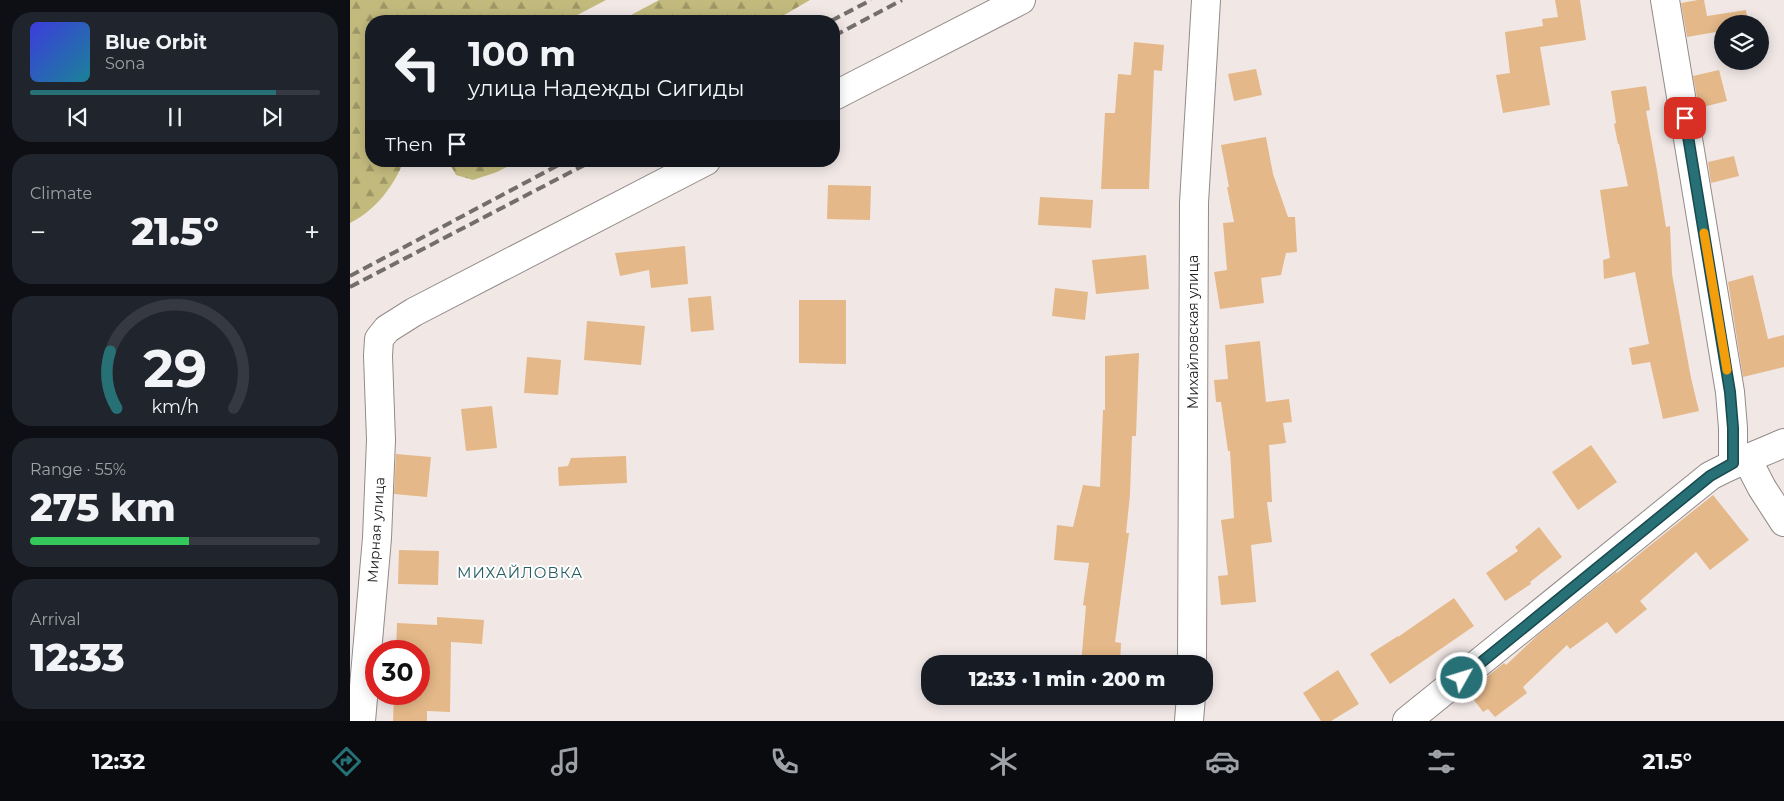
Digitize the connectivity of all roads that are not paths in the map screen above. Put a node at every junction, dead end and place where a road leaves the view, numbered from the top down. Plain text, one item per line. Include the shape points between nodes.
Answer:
1 (1021, 0) edge
2 (1206, 0) edge
3 (1665, 0) edge
4 (840, 93) edge
5 (694, 167) edge
6 (1784, 442) edge
7 (1740, 461) junction
8 (1784, 522) edge
9 (1192, 655) edge
10 (1190, 705) edge
11 (361, 721) edge
12 (1189, 721) edge
13 (1407, 721) edge

1 - 4 street
2 - 9 street, Михайловская улица via 1194,203
3 - 7 street
5 - 11 street, Мирная улица via 414,312 386,329 379,339 381,440 378,518
6 - 7 street
7 - 8 street
7 - 13 street via 1710,476
10 - 12 street

